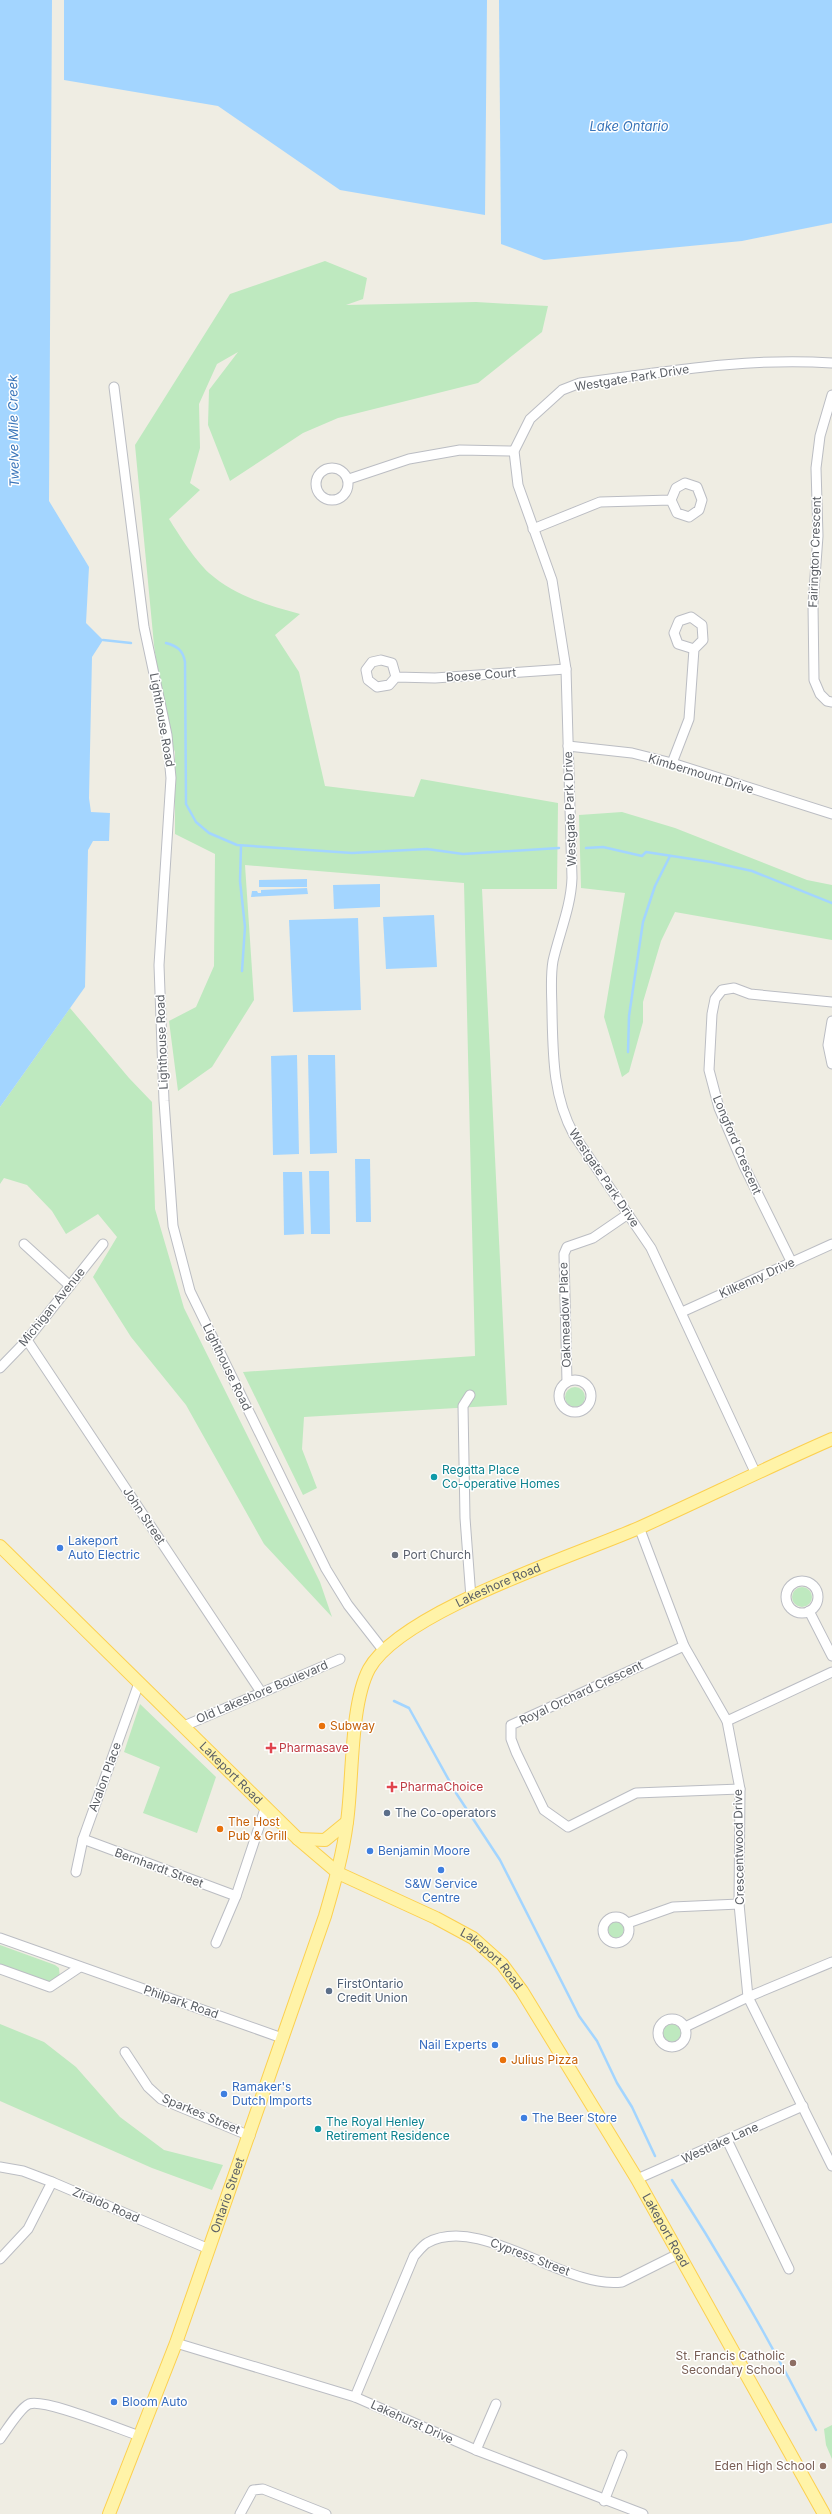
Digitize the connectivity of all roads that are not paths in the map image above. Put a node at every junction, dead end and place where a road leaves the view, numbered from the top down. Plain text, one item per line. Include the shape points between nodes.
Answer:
1 (832, 363) edge
2 (114, 387) dead end
3 (832, 395) edge
4 (514, 451) junction
5 (349, 479) dead end
6 (672, 500) dead end
7 (533, 529) junction
8 (694, 650) dead end
9 (566, 669) junction
10 (396, 677) dead end
11 (832, 702) edge
12 (568, 746) junction
13 (672, 763) junction
14 (832, 814) edge
15 (832, 1002) edge
16 (832, 1021) edge
17 (832, 1064) edge
18 (628, 1214) junction
19 (24, 1244) dead end
20 (103, 1244) dead end
21 (832, 1244) edge
22 (792, 1263) junction
23 (70, 1286) junction
24 (682, 1312) junction
25 (27, 1340) junction
26 (0, 1368) edge
27 (567, 1382) dead end
28 (470, 1395) dead end
29 (832, 1439) edge
30 (756, 1474) junction
31 (639, 1528) junction
32 (0, 1546) edge
33 (471, 1598) junction
34 (809, 1611) dead end
35 (684, 1646) junction
36 (383, 1650) junction
37 (832, 1656) edge
38 (340, 1659) dead end
39 (832, 1672) edge
40 (139, 1683) junction
41 (261, 1692) junction
42 (727, 1720) junction
43 (184, 1726) junction
44 (740, 1789) junction
45 (266, 1806) junction
46 (347, 1822) junction
47 (82, 1839) junction
48 (298, 1839) junction
49 (76, 1872) dead end
50 (338, 1873) junction
51 (236, 1896) junction
52 (739, 1904) junction
53 (628, 1923) dead end
54 (0, 1938) edge
55 (216, 1943) dead end
56 (832, 1962) edge
57 (80, 1967) junction
58 (0, 1970) edge
59 (748, 1997) junction
60 (685, 2027) dead end
61 (282, 2038) junction
62 (125, 2052) dead end
63 (803, 2106) junction
64 (250, 2136) junction
65 (727, 2140) junction
66 (832, 2166) edge
67 (0, 2167) edge
68 (637, 2179) junction
69 (52, 2182) junction
70 (209, 2249) junction
71 (678, 2254) junction
72 (0, 2259) edge
73 (789, 2269) dead end
74 (176, 2343) junction
75 (355, 2397) junction
76 (496, 2404) dead end
77 (140, 2436) junction
78 (0, 2439) edge
79 (476, 2450) junction
80 (622, 2455) dead end
81 (604, 2501) junction
82 (109, 2514) edge
83 (240, 2514) edge
84 (326, 2514) edge
85 (643, 2514) edge
86 (824, 2514) edge

1 - 4 street, Westgate Park Drive via 743,362 580,383 562,390 530,419
2 - 36 street, Lighthouse Road via 144,627 170,756 171,778 159,965 164,1100 173,1226 190,1291 326,1569 348,1605
3 - 11 street, Fairington Crescent via 820,436 816,468 818,536 813,604 814,680 820,694
4 - 5 street via 460,450 409,459
4 - 7 street, Westgate Park Drive via 518,485
6 - 7 street via 600,502
7 - 9 street, Westgate Park Drive via 552,580
8 - 13 street via 689,719
9 - 10 street, Boese Court via 435,678
9 - 12 street, Westgate Park Drive
12 - 13 street, Kimbermount Drive via 632,753
12 - 18 street, Westgate Park Drive via 572,891 553,964 551,982 553,1066 556,1086 568,1123
13 - 14 street, Kimbermount Drive
15 - 22 street, Longford Crescent via 750,994 734,988 722,990 715,999 712,1014 709,1070 719,1108 744,1166
16 - 17 street via 828,1045
18 - 24 street, Westgate Park Drive via 651,1248
18 - 27 street, Oakmeadow Place via 592,1238 567,1247 564,1254
19 - 23 street
20 - 23 street, Michigan Avenue
21 - 22 street, Kilkenny Drive
22 - 24 street, Kilkenny Drive
23 - 25 street, Michigan Avenue
24 - 30 street, Westgate Park Drive
25 - 26 street, Michigan Avenue
25 - 41 street, John Street
28 - 33 street via 463,1406
29 - 30 main road, Lakeshore Road
30 - 31 main road, Lakeshore Road
31 - 33 main road, Lakeshore Road
31 - 35 street, Crescentwood Drive
32 - 40 main road, Lakeport Road
33 - 36 main road, Lakeshore Road via 422,1621
34 - 37 street
35 - 42 street, Crescentwood Drive
35 - 44 street, Royal Orchard Crescent via 511,1725 511,1739 516,1752 544,1810 568,1827 636,1793
36 - 46 main road, Lakeshore Road via 370,1668 360,1692
38 - 41 street, Old Lakeshore Boulevard
39 - 42 street
40 - 43 main road, Lakeport Road
40 - 47 street, Avalon Place
41 - 43 street, Old Lakeshore Boulevard
42 - 44 street, Crescentwood Drive
43 - 45 main road, Lakeport Road
44 - 52 street, Crescentwood Drive
45 - 48 main road, Lakeport Road
45 - 51 street
46 - 48 main road via 325,1840
46 - 50 main road, Lakeshore Road
47 - 49 street, Avalon Place
47 - 51 street, Bernhardt Street
48 - 50 main road, Lakeport Road
50 - 61 main road, Ontario Street
50 - 68 main road, Lakeport Road via 458,1929 499,1961 522,1990
51 - 55 street
52 - 53 street via 673,1907
52 - 59 street, Crescentwood Drive
54 - 57 street, Philpark Road
56 - 59 street
57 - 58 street via 50,1986
57 - 61 street, Philpark Road
59 - 60 street
59 - 63 street, Crescentwood Drive
61 - 64 main road, Ontario Street
62 - 64 street, Sparkes Street via 148,2087 161,2099
63 - 65 street, Westlake Lane
63 - 66 street, Crescentwood Drive
64 - 70 main road, Ontario Street
65 - 68 street, Westlake Lane
65 - 73 street
67 - 69 street, Ziraldo Road via 23,2171
68 - 71 main road, Lakeport Road
69 - 70 street, Ziraldo Road
69 - 72 street via 28,2229
70 - 74 main road, Ontario Street
71 - 75 street, Cypress Street via 622,2282 615,2283 586,2278 484,2239 447,2237 426,2243 414,2256
71 - 86 main road, Lakeport Road
74 - 75 street, Lakehurst Drive
74 - 77 main road, Ontario Street
75 - 79 street, Lakehurst Drive
76 - 79 street
77 - 78 street via 51,2405 30,2404 24,2407
77 - 82 main road, Ontario Street
79 - 81 street, Lakehurst Drive
80 - 81 street
81 - 85 street, Lakehurst Drive
83 - 84 street via 253,2490 263,2489

